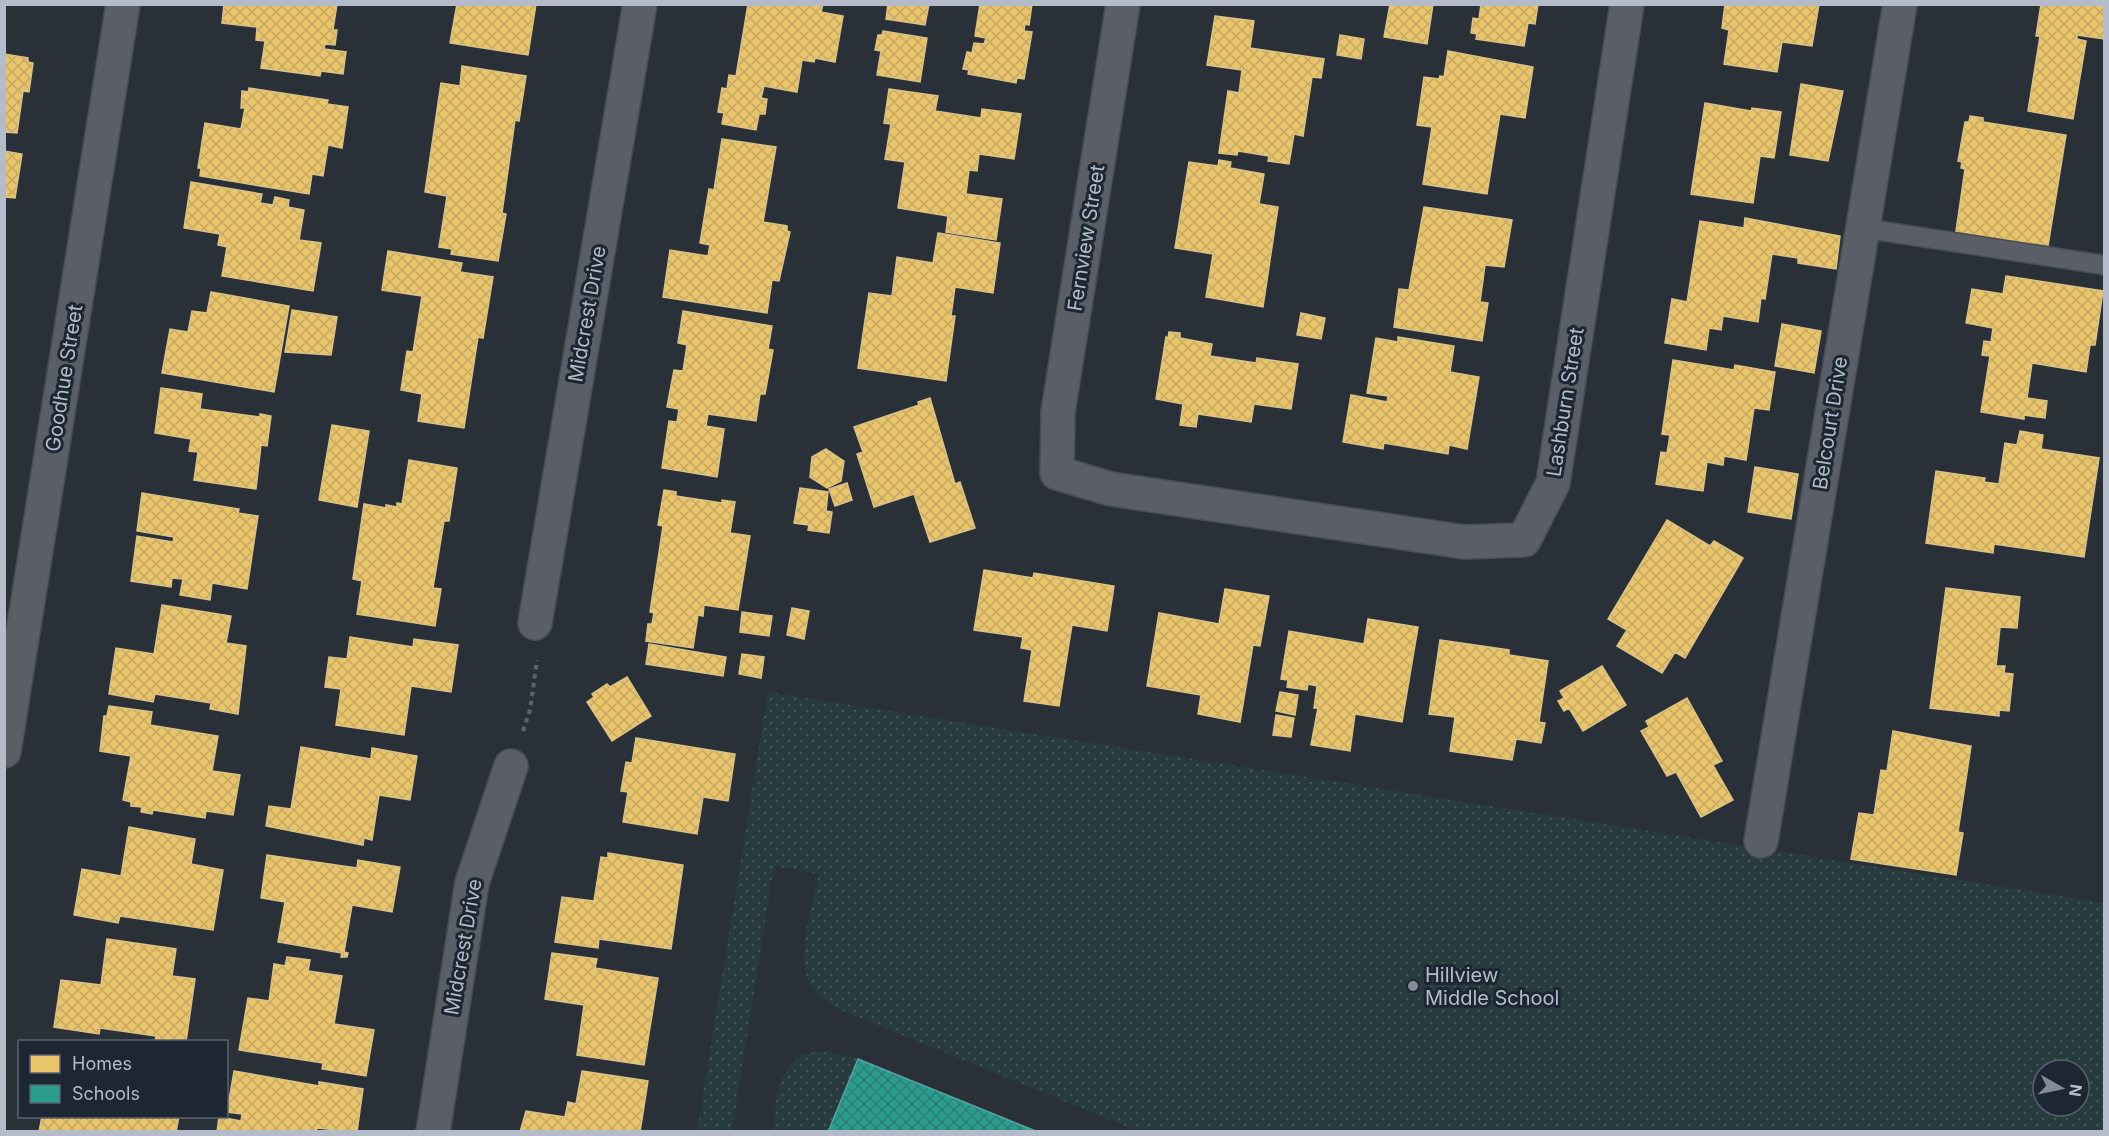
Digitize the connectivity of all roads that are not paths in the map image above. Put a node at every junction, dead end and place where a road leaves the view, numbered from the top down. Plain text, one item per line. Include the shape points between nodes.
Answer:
1 (123, 4) edge
2 (640, 4) edge
3 (1123, 4) edge
4 (1627, 4) edge
5 (1900, 4) edge
6 (1862, 228) junction
7 (2104, 265) edge
8 (1057, 473) joint
9 (535, 623) road end
10 (4, 751) edge
11 (511, 766) road end
12 (1761, 841) dead end
13 (433, 1131) edge

1 - 10 street, Goodhue Street
2 - 9 street, Midcrest Drive
3 - 8 street, Fernview Street via 1058,412
4 - 8 street, Lashburn Street via 1552,483 1524,540 1452,541 1111,489
5 - 6 street, Belcourt Drive
6 - 7 lane
6 - 12 street, Belcourt Drive
11 - 13 street, Midcrest Drive via 472,883

